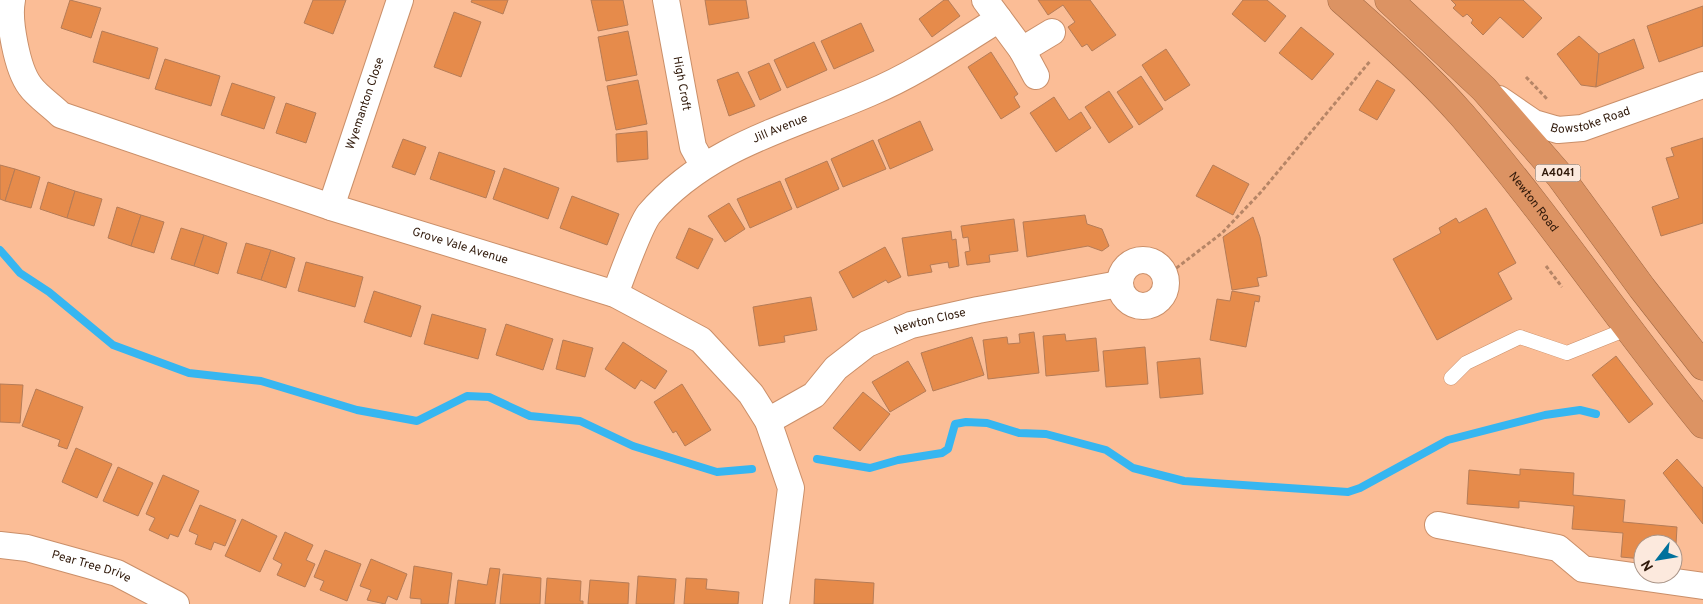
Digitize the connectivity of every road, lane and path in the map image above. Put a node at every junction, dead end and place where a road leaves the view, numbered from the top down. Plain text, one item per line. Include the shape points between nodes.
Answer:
1 (12, 0) edge
2 (400, 0) edge
3 (666, 0) edge
4 (1342, 0) edge
5 (1390, 0) edge
6 (992, 9) edge
7 (1052, 32) dead end
8 (1388, 41) junction
9 (1022, 50) junction
10 (1036, 76) dead end
11 (1703, 85) edge
12 (1484, 89) junction
13 (703, 165) junction
14 (330, 207) junction
15 (1166, 276) junction
16 (1120, 284) junction
17 (615, 294) junction
18 (1628, 329) junction
19 (1703, 366) edge
20 (1451, 378) dead end
21 (768, 421) junction
22 (1703, 424) edge
23 (1438, 525) dead end
24 (0, 545) edge
25 (1703, 586) edge
26 (176, 604) edge
27 (776, 604) edge

1 - 14 street, Grove Vale Avenue via 10,12 22,71 30,86 61,115
2 - 14 street, Wyemanton Close
3 - 13 street, High Croft via 693,147
4 - 8 highway, Newton Road / A4041
5 - 12 highway, A4041
6 - 9 street, Jill Avenue
6 - 13 street, Jill Avenue via 925,65 872,93 756,139
7 - 9 street
8 - 15 path via 1229,226
8 - 18 highway, Newton Road / A4041 via 1461,114 1542,211
9 - 10 street, Jill Avenue
11 - 12 street, Bowstoke Road via 1582,128 1558,130 1534,123
12 - 19 highway, A4041 via 1560,176
13 - 17 street, Jill Avenue via 673,189 648,216
14 - 17 street, Grove Vale Avenue
15 - 16 street via 1158,265 1142,260 1128,265 1121,274
15 - 16 street via 1166,289 1160,300 1148,307 1133,305 1123,295
16 - 21 street, Newton Close via 911,325 867,344 836,368 814,395
17 - 21 street, Grove Vale Avenue via 700,340 751,394
18 - 20 lane via 1567,353 1520,336 1466,363
18 - 22 highway, Newton Road / A4041
21 - 27 street, Grove Vale Avenue via 791,488
23 - 25 street via 1558,548 1583,569
24 - 26 street, Pear Tree Drive via 27,548 117,573

